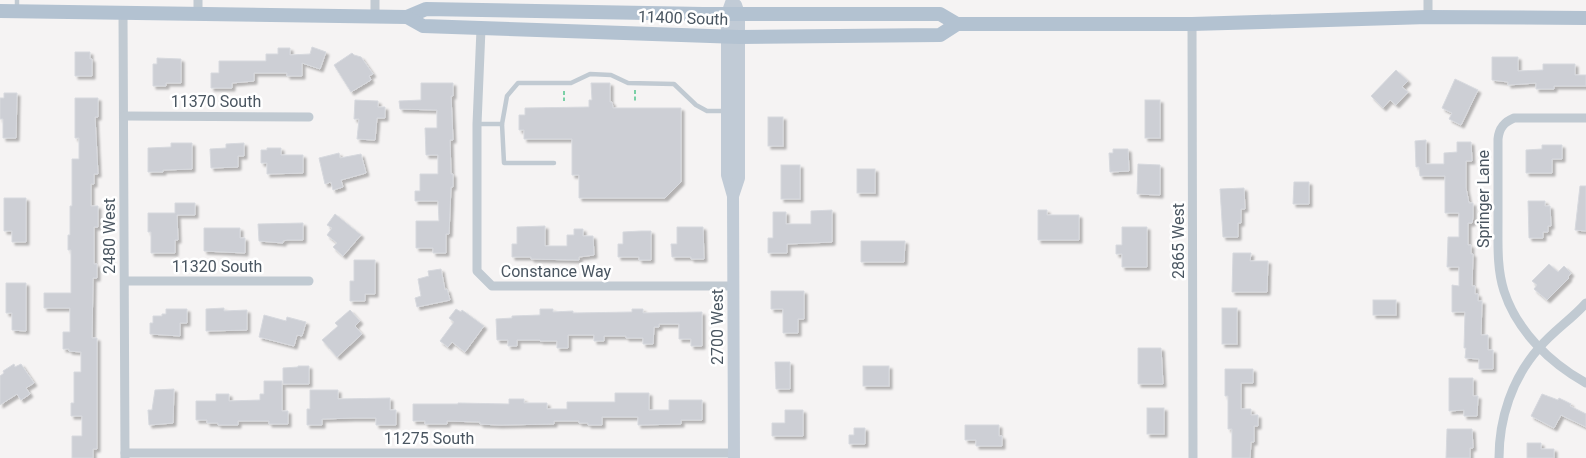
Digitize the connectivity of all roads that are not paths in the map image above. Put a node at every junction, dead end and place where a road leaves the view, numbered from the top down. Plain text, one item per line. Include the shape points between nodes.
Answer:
1 (375, 0) edge
2 (733, 0) edge
3 (1428, 0) edge
4 (476, 5) edge
5 (17, 6) edge
6 (198, 7) edge
7 (0, 11) edge
8 (123, 13) junction
9 (733, 14) junction
10 (375, 16) junction
11 (408, 17) junction
12 (1428, 18) junction
13 (1586, 18) edge
14 (957, 24) junction
15 (1192, 24) junction
16 (481, 29) junction
17 (733, 37) junction
18 (727, 111) junction
19 (124, 116) junction
20 (309, 117) dead end
21 (1586, 118) edge
22 (477, 124) junction
23 (502, 124) junction
24 (554, 163) dead end
25 (733, 196) junction
26 (124, 281) junction
27 (309, 281) dead end
28 (734, 286) junction
29 (1586, 303) edge
30 (1539, 347) junction
31 (1586, 383) edge
32 (125, 456) edge
33 (222, 456) edge
34 (399, 456) edge
35 (734, 456) edge
36 (1194, 458) edge
37 (1499, 458) edge

1 - 10 street
2 - 9 main road, 2700 West
3 - 12 street
4 - 9 main road, 11400 South
4 - 11 main road, 11400 South via 426,9
5 - 7 main road, 11400 South
5 - 8 main road, 11400 South
6 - 8 main road, 11400 South
6 - 10 main road, 11400 South
8 - 19 street, 2480 West
9 - 14 main road, 11400 South via 940,14
9 - 17 main road, 2700 West
10 - 11 main road, 11400 South
11 - 16 main road, 11400 South via 423,26
12 - 13 main road, 11400 South
12 - 15 main road, 11400 South
14 - 15 main road, 11400 South
14 - 17 main road, 11400 South via 940,35
15 - 36 street, 2865 West
16 - 17 main road, 11400 South
16 - 22 street, Constance Way
17 - 18 main road, 2700 West
17 - 25 main road, 2700 West via 740,178
18 - 23 lane via 707,111 674,84 628,84 611,75 590,74 571,84 518,84 507,96
18 - 25 main road, 2700 West via 727,175
19 - 20 street, 11370 South
19 - 26 street, 2480 West
21 - 30 street, Springer Lane via 1514,118 1504,124 1499,133 1500,278 1515,316
22 - 23 lane
22 - 28 street, Constance Way via 477,271 492,286
23 - 24 lane via 504,163
25 - 28 main road, 2700 West
26 - 27 street, 11320 South
26 - 32 street, 2480 West
28 - 35 main road, 2700 West
29 - 30 street
30 - 31 street, Springer Lane via 1550,359
30 - 37 street via 1510,395 1502,423
32 - 33 street, 11275 South
33 - 34 street, 11275 South
34 - 35 street, 11275 South

